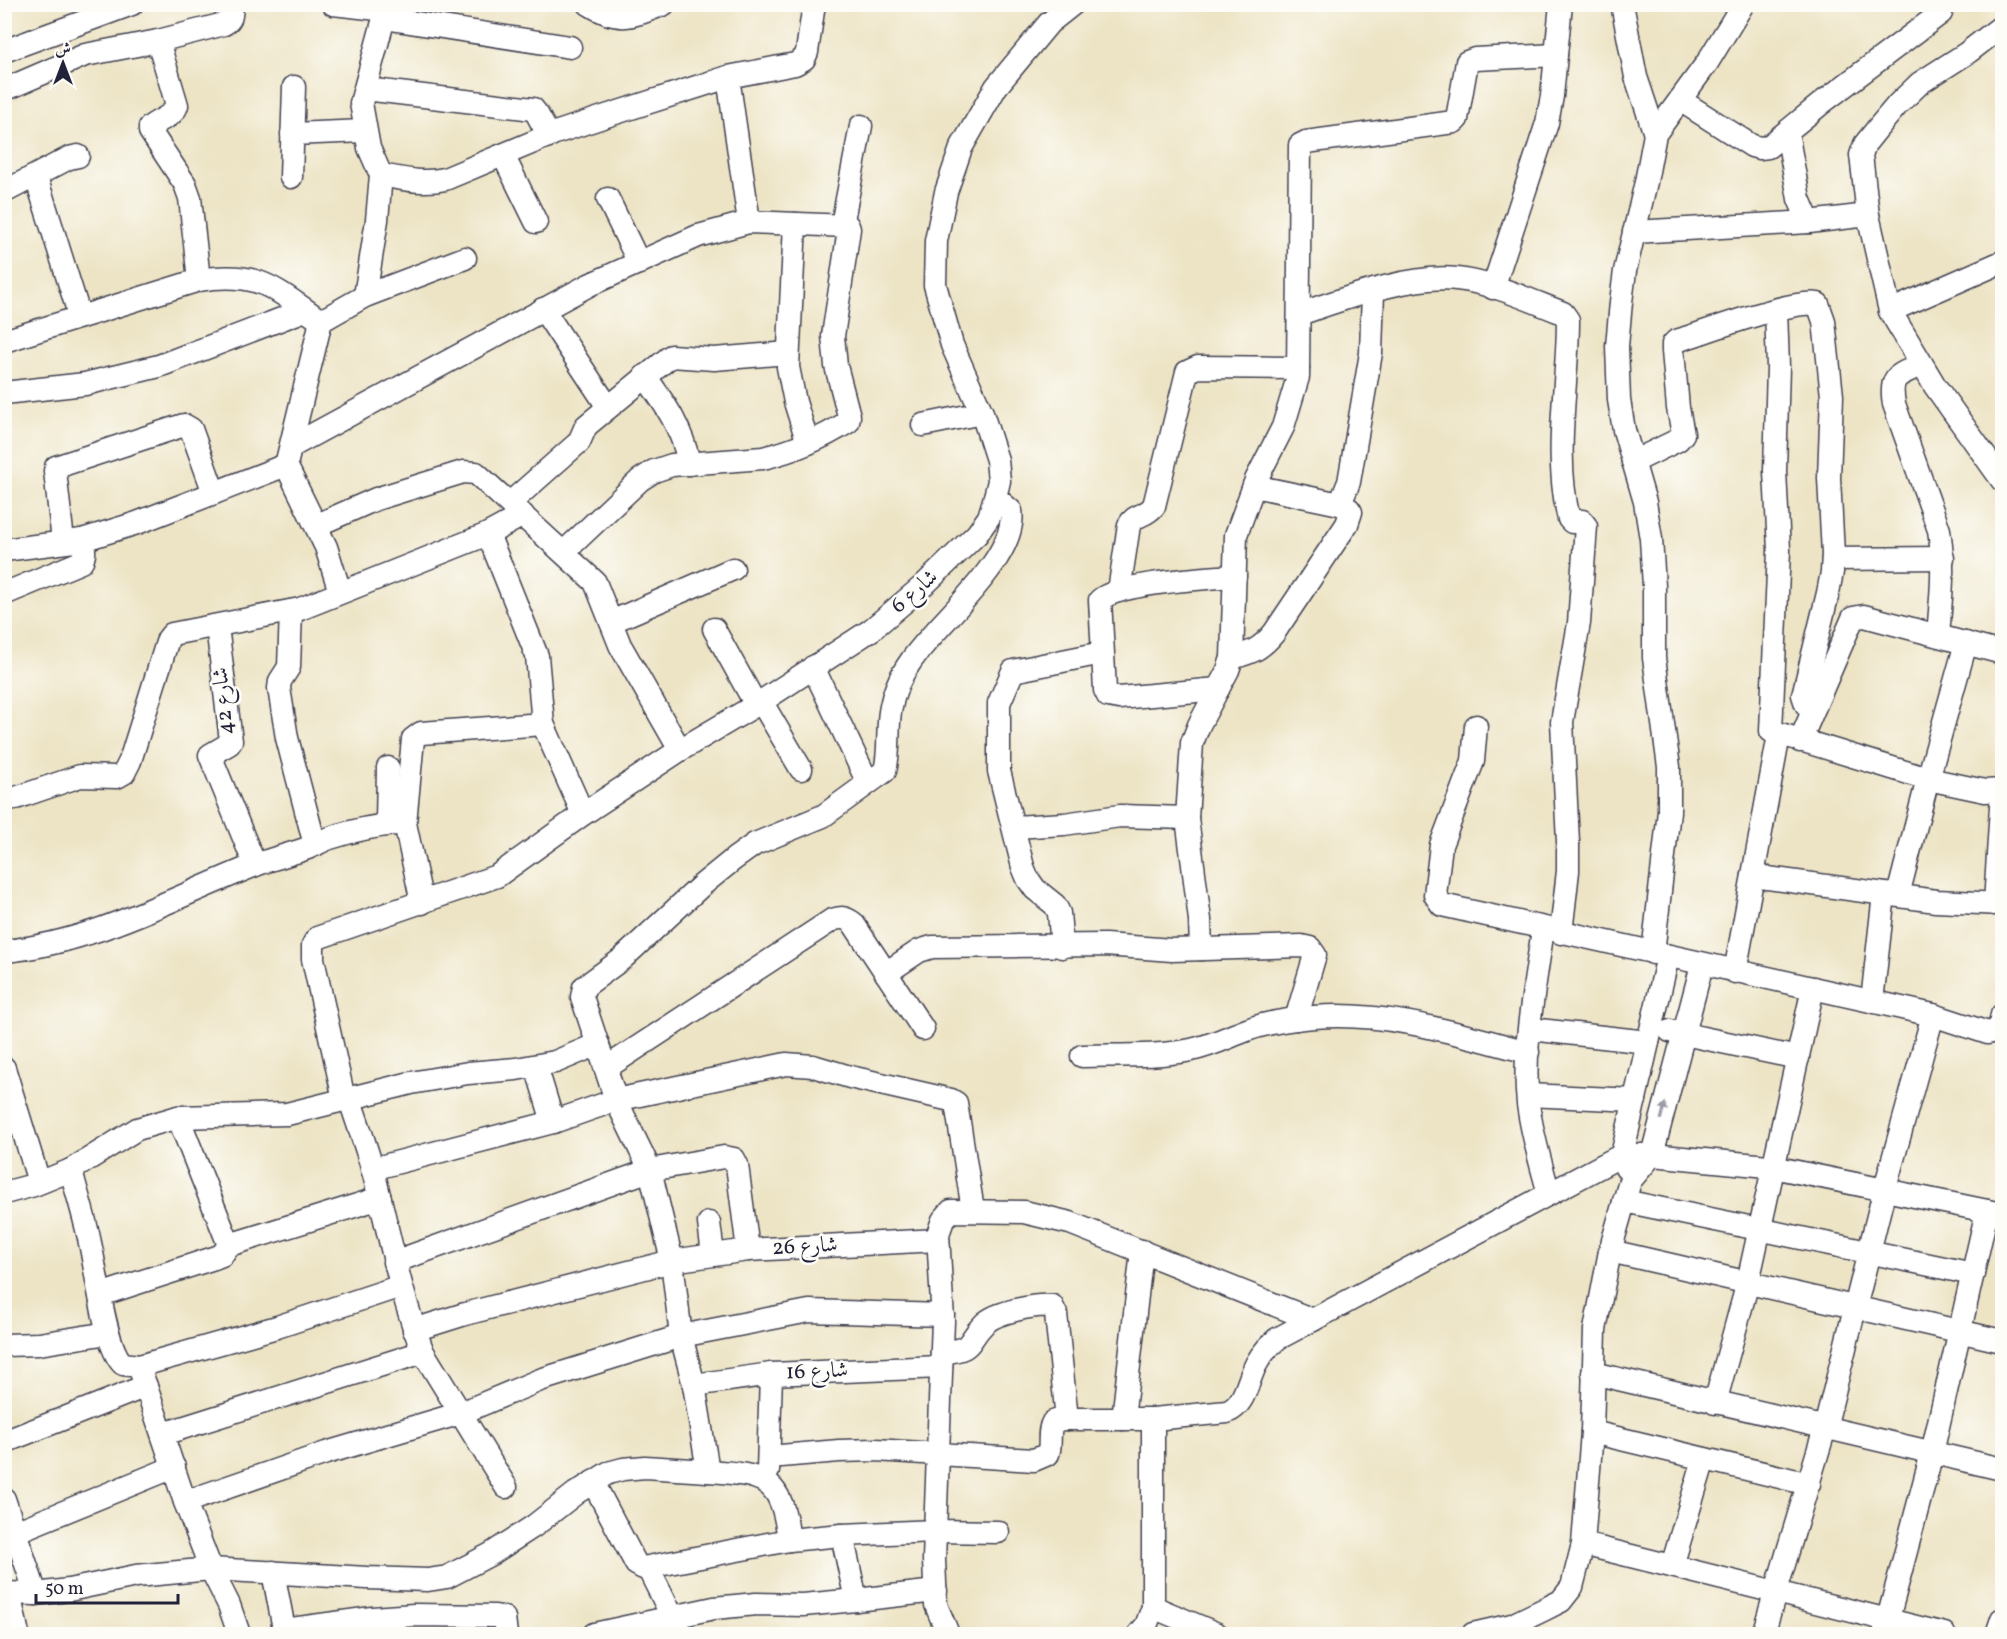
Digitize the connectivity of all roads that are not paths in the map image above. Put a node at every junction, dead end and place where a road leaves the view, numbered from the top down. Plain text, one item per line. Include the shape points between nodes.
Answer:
1 (132, 4) edge
2 (232, 4) edge
3 (333, 4) edge
4 (589, 4) edge
5 (664, 4) edge
6 (814, 4) edge
7 (1073, 4) edge
8 (1562, 4) edge
9 (1622, 4) edge
10 (1743, 4) edge
11 (387, 11) edge
12 (1941, 13) dead end
13 (2002, 27) edge
14 (158, 41) junction
15 (570, 47) dead end
16 (4, 51) edge
17 (1556, 55) junction
18 (728, 77) junction
19 (294, 87) dead end
20 (365, 89) junction
21 (4, 90) edge
22 (1680, 100) junction
23 (861, 126) dead end
24 (365, 130) junction
25 (1787, 132) junction
26 (292, 134) junction
27 (1655, 134) junction
28 (549, 136) junction
29 (503, 155) junction
30 (78, 156) dead end
31 (381, 175) junction
32 (36, 177) junction
33 (291, 177) dead end
34 (4, 192) edge
35 (608, 200) dead end
36 (1868, 215) junction
37 (536, 222) dead end
38 (749, 222) junction
39 (1809, 222) junction
40 (795, 224) junction
41 (842, 225) junction
42 (1634, 232) junction
43 (465, 258) dead end
44 (2002, 262) edge
45 (639, 263) junction
46 (200, 280) junction
47 (1493, 288) junction
48 (1373, 291) junction
49 (365, 296) junction
50 (543, 309) junction
51 (1776, 310) junction
52 (1890, 311) junction
53 (1299, 314) junction
54 (313, 315) junction
55 (80, 317) junction
56 (4, 341) edge
57 (788, 353) junction
58 (1922, 365) junction
59 (1298, 368) junction
60 (645, 376) junction
61 (4, 393) edge
62 (608, 407) junction
63 (982, 412) junction
64 (922, 424) dead end
65 (808, 443) junction
66 (289, 455) junction
67 (1633, 462) junction
68 (689, 464) junction
69 (2002, 480) edge
70 (1254, 486) junction
71 (214, 493) junction
72 (995, 497) junction
73 (1340, 504) junction
74 (517, 509) junction
75 (317, 525) junction
76 (488, 534) junction
77 (72, 541) junction
78 (4, 550) edge
79 (564, 552) junction
80 (1943, 558) junction
81 (1833, 559) junction
82 (733, 569) dead end
83 (1235, 576) junction
84 (1119, 591) junction
85 (340, 592) junction
86 (4, 594) edge
87 (291, 611) junction
88 (611, 622) junction
89 (217, 626) junction
90 (714, 629) dead end
91 (1938, 635) junction
92 (1966, 643) junction
93 (1102, 653) junction
94 (2002, 653) edge
95 (1232, 658) junction
96 (813, 667) junction
97 (1218, 689) junction
98 (758, 703) junction
99 (1814, 707) junction
100 (543, 724) junction
101 (1476, 726) dead end
102 (1789, 738) junction
103 (680, 750) junction
104 (388, 768) dead end
105 (801, 769) dead end
106 (1928, 779) junction
107 (868, 783) junction
108 (2002, 790) edge
109 (4, 800) edge
110 (583, 814) junction
111 (1186, 818) junction
112 (396, 824) junction
113 (1014, 827) junction
114 (315, 845) junction
115 (255, 865) junction
116 (1753, 876) junction
117 (1891, 895) junction
118 (422, 903) junction
119 (1999, 904) edge
120 (1552, 931) junction
121 (1062, 947) junction
122 (1201, 949) junction
123 (4, 951) edge
124 (1660, 955) junction
125 (1702, 965) junction
126 (1735, 972) junction
127 (886, 973) junction
128 (1813, 988) junction
129 (1872, 1001) junction
130 (1934, 1015) junction
131 (2002, 1015) edge
132 (1296, 1019) junction
133 (923, 1029) dead end
134 (1530, 1029) junction
135 (1650, 1034) junction
136 (1684, 1034) junction
137 (598, 1044) junction
138 (1528, 1052) junction
139 (1082, 1056) dead end
140 (1798, 1058) junction
141 (536, 1066) junction
142 (4, 1068) edge
143 (606, 1068) junction
144 (1527, 1095) junction
145 (347, 1098) junction
146 (616, 1100) junction
147 (1635, 1100) junction
148 (178, 1117) junction
149 (554, 1122) junction
150 (1622, 1155) junction
151 (1652, 1155) junction
152 (1774, 1167) junction
153 (372, 1168) junction
154 (71, 1170) junction
155 (650, 1170) junction
156 (39, 1182) junction
157 (1885, 1188) junction
158 (1627, 1191) junction
159 (4, 1193) edge
160 (1549, 1194) junction
161 (380, 1198) junction
162 (973, 1210) junction
163 (1995, 1212) edge
164 (709, 1223) dead end
165 (1760, 1229) junction
166 (939, 1240) junction
167 (229, 1245) junction
168 (748, 1250) junction
169 (1142, 1251) junction
170 (1610, 1251) junction
171 (1868, 1253) junction
172 (713, 1254) junction
173 (672, 1261) junction
174 (394, 1262) junction
175 (1973, 1274) junction
176 (1748, 1282) junction
177 (401, 1286) junction
178 (100, 1295) junction
179 (1854, 1307) junction
180 (943, 1315) junction
181 (1313, 1320) junction
182 (414, 1330) junction
183 (1960, 1331) junction
184 (108, 1333) junction
185 (681, 1336) junction
186 (2002, 1341) edge
187 (4, 1345) edge
188 (423, 1352) junction
189 (942, 1360) junction
190 (1593, 1373) junction
191 (771, 1374) junction
192 (142, 1376) junction
193 (694, 1385) junction
194 (1715, 1403) junction
195 (461, 1413) junction
196 (1067, 1419) junction
197 (1123, 1419) junction
198 (1153, 1419) junction
199 (1825, 1428) junction
200 (1592, 1432) junction
201 (163, 1434) junction
202 (4, 1442) edge
203 (1932, 1453) junction
204 (938, 1454) junction
205 (769, 1457) junction
206 (1704, 1459) junction
207 (174, 1467) junction
208 (2002, 1469) edge
209 (708, 1471) junction
210 (593, 1482) junction
211 (767, 1484) junction
212 (1809, 1484) junction
213 (506, 1487) dead end
214 (4, 1499) edge
215 (185, 1502) junction
216 (935, 1531) junction
217 (15, 1532) junction
218 (998, 1532) dead end
219 (842, 1535) junction
220 (789, 1540) junction
221 (1583, 1544) junction
222 (1672, 1566) junction
223 (648, 1568) junction
224 (211, 1569) junction
225 (273, 1572) junction
226 (936, 1592) junction
227 (7, 1593) edge
228 (1777, 1593) junction
229 (36, 1594) junction
230 (856, 1600) junction
231 (1153, 1607) junction
232 (2002, 1620) edge
233 (677, 1626) edge
234 (1886, 1628) edge
235 (285, 1632) edge
236 (18, 1635) edge
237 (239, 1635) edge
238 (506, 1635) edge
239 (594, 1635) edge
240 (948, 1635) edge
241 (1139, 1635) edge
242 (1217, 1635) edge
243 (1473, 1635) edge
244 (1763, 1635) edge
245 (1944, 1635) edge
246 (1997, 1635) edge

1 - 16 street
2 - 14 street via 230,21
3 - 11 street
4 - 5 street via 600,11 636,16
6 - 18 street via 804,58 795,64
7 - 63 street, شارع 6 via 1049,23 996,87 961,148 946,192 936,241 935,285 952,345
8 - 17 street
9 - 27 street via 1636,77
10 - 22 street
11 - 15 street
11 - 20 street
12 - 25 street
13 - 36 street via 1920,83 1865,144 1861,155
14 - 21 street via 85,55
14 - 46 street via 177,105 175,112 150,127 150,131 190,198
17 - 47 street via 1547,123
17 - 53 street via 1467,62 1454,122 1300,145
18 - 28 street
18 - 38 street
19 - 26 street
20 - 24 street via 361,103
20 - 28 street via 533,109
22 - 25 street via 1752,146 1768,147
22 - 27 street
23 - 41 street
24 - 26 street
24 - 31 street
25 - 39 street via 1799,199
26 - 33 street
27 - 42 street
28 - 29 street
29 - 31 street via 432,182
29 - 37 street
30 - 32 street
31 - 49 street
32 - 34 street
32 - 55 street
35 - 45 street
36 - 39 street
36 - 52 street
38 - 40 street
38 - 45 street via 698,236
39 - 42 street
40 - 41 street
40 - 57 street
41 - 65 street via 849,229 833,336 849,419
42 - 67 street via 1625,271 1617,345 1619,400
43 - 49 street
44 - 52 street
45 - 50 street
46 - 54 street via 244,277 265,283
46 - 55 street
47 - 48 street via 1456,279 1429,279
47 - 120 street via 1563,313 1568,320 1562,409 1563,484 1569,519 1582,521 1586,526 1579,623 1562,722 1568,871
48 - 53 street
48 - 73 street via 1371,353 1349,482
49 - 54 street
50 - 62 street
50 - 66 street
51 - 67 street via 1673,344 1677,408 1683,434
51 - 81 street via 1810,302 1821,309 1832,396 1829,478
51 - 102 street via 1775,471 1779,550 1770,729
52 - 58 street
53 - 59 street
54 - 61 street via 159,366 85,384
54 - 66 street
55 - 56 street
57 - 60 street via 714,359 671,356
57 - 65 street via 790,380
58 - 69 street
58 - 80 street via 1897,376 1892,394 1939,530
59 - 70 street via 1283,427
59 - 84 street via 1198,367 1187,372 1154,506 1129,525
60 - 62 street
60 - 68 street via 676,422
62 - 74 street via 583,429 579,442
63 - 64 street
63 - 72 street, شارع 6 via 997,460 999,481
65 - 68 street via 763,458
66 - 71 street
66 - 75 street
67 - 124 street via 1651,539 1654,658 1669,767
68 - 79 street via 672,465 640,480
70 - 73 street
70 - 83 street via 1236,534
71 - 77 street via 160,515
71 - 77 street via 191,429 183,424 56,467
72 - 96 street, شارع 6 via 977,534 931,579 871,630
72 - 107 street via 1011,511 1008,538 991,567 911,661 892,704 885,771
73 - 95 street via 1349,509 1347,524 1275,633 1256,651
74 - 75 street via 476,472 463,472 376,500
74 - 76 street
74 - 79 street
75 - 85 street
76 - 85 street
76 - 100 street via 537,656
77 - 78 street
77 - 86 street via 85,553 81,562
79 - 88 street via 595,582
80 - 81 street
80 - 91 street
81 - 99 street via 1803,695 1806,704
82 - 88 street
83 - 84 street via 1185,579
83 - 95 street
84 - 93 street via 1100,600
85 - 87 street
87 - 89 street
87 - 114 street via 289,667 279,688 287,738
88 - 103 street
89 - 109 street via 179,632 168,639 124,774 80,776
89 - 115 street, شارع 42 via 231,741 210,754
90 - 98 street
91 - 92 street
91 - 99 street via 1864,616 1853,618
92 - 94 street
92 - 106 street
93 - 97 street via 1108,696
93 - 113 street via 1021,668 1010,674 999,703 999,771
95 - 97 street
96 - 98 street, شارع 6
96 - 107 street
97 - 111 street via 1192,742
98 - 103 street, شارع 6
98 - 105 street
99 - 102 street
100 - 110 street
100 - 112 street via 416,735
101 - 120 street via 1473,761 1441,845 1435,895 1449,908
102 - 106 street
102 - 116 street
103 - 110 street, شارع 6
104 - 112 street
106 - 108 street via 1985,791
106 - 117 street
107 - 137 street via 823,816 755,844 734,859 622,959 584,987 582,997
108 - 119 street
110 - 118 street, شارع 6 via 497,876
111 - 113 street via 1120,816
111 - 122 street
112 - 114 street via 348,833
112 - 118 street
113 - 121 street via 1028,879 1059,913
114 - 115 street
115 - 123 street via 63,942
116 - 117 street
116 - 126 street
117 - 119 street
117 - 129 street
118 - 145 street, شارع 6 via 317,938 313,945 313,959
120 - 124 street
120 - 134 street
121 - 122 street
121 - 127 street via 932,947
122 - 132 street via 1310,948 1314,951 1314,962
124 - 125 street
124 - 135 street
125 - 126 street
125 - 136 street
126 - 128 street
127 - 133 street
127 - 143 street via 853,923 839,917
128 - 129 street
128 - 140 street
129 - 130 street
130 - 131 street via 1988,1033 1999,1029
130 - 157 street
132 - 138 street via 1379,1018
132 - 139 street via 1248,1029 1191,1050
134 - 135 street
134 - 138 street
135 - 136 street
135 - 147 street
136 - 140 street
151 -> 136 street
137 - 141 street
137 - 143 street
138 - 144 street
140 - 152 street
141 - 145 street via 468,1073
141 - 149 street
142 - 156 street
143 - 146 street
144 - 147 street
144 - 160 street via 1532,1135
145 - 148 street via 286,1114
145 - 153 street, شارع 6
146 - 149 street
146 - 155 street
146 - 162 street via 786,1064 813,1066 951,1100 958,1107
147 - 150 street
148 - 154 street via 136,1129
148 - 167 street
149 - 153 street
150 - 151 street
150 - 158 street
150 - 160 street
151 - 152 street
151 - 158 street
152 - 157 street
152 - 165 street
153 - 161 street, شارع 6
154 - 156 street
154 - 178 street
155 - 168 street via 724,1157 734,1159
155 - 173 street
155 - 174 street
156 - 159 street
157 - 163 street
157 - 171 street
158 - 165 street
158 - 170 street
160 - 181 street
161 - 167 street
161 - 174 street, شارع 6
162 - 166 street via 951,1211 943,1220
162 - 169 street via 1023,1212 1070,1223
163 - 175 street
164 - 172 street
165 - 171 street
165 - 176 street
166 - 168 street, شارع 26
166 - 180 street
167 - 178 street via 222,1255
168 - 172 street, شارع 26
169 - 181 street
169 - 197 street
170 - 176 street
170 - 190 street via 1595,1330
171 - 175 street
171 - 179 street
172 - 173 street, شارع 26
173 - 182 street, شارع 26
173 - 185 street
174 - 177 street, شارع 6
175 - 183 street
176 - 179 street
176 - 194 street
177 - 182 street, شارع 6
177 - 192 street
178 - 184 street
179 - 183 street
179 - 199 street
180 - 185 street via 809,1311
180 - 189 street
181 - 198 street via 1265,1349 1234,1409
182 - 188 street, شارع 6
183 - 186 street
183 - 203 street
184 - 187 street via 39,1344
184 - 192 street via 119,1362
185 - 193 street
185 - 195 street via 540,1380
188 - 195 street, شارع 6
188 - 201 street
189 - 191 street, شارع 16
189 - 196 street, شارع 16 via 968,1346 984,1324 1000,1314 1052,1306
189 - 204 street
190 - 194 street
190 - 200 street
191 - 193 street, شارع 16
191 - 205 street
192 - 201 street
192 - 202 street
193 - 209 street
194 - 199 street
195 - 213 street, شارع 6
195 - 215 street via 326,1453
196 - 197 street
196 - 204 street via 1053,1422 1049,1428 1048,1454 1034,1460
197 - 198 street
198 - 231 street
199 - 203 street
199 - 212 street
200 - 206 street
200 - 221 street
201 - 207 street
203 - 208 street
203 - 234 street
204 - 205 street via 839,1450
204 - 216 street
205 - 211 street
206 - 212 street
206 - 222 street
207 - 215 street
207 - 217 street
209 - 210 street via 623,1469
209 - 211 street via 751,1475
210 - 223 street via 636,1564
210 - 225 street via 500,1548 447,1577 428,1580
211 - 220 street via 780,1496
212 - 228 street
214 - 217 street
215 - 224 street
216 - 218 street
216 - 219 street
216 - 226 street
217 - 229 street
219 - 220 street
219 - 230 street
220 - 223 street
221 - 222 street
221 - 243 street via 1572,1587 1561,1601 1512,1625
222 - 228 street
223 - 233 street
224 - 225 street
224 - 229 street via 136,1576
224 - 237 street
225 - 235 street
226 - 230 street
226 - 240 street via 936,1605
227 - 229 street
227 - 236 street
228 - 234 street
228 - 244 street
230 - 233 street via 714,1608
231 - 241 street
231 - 242 street
232 - 246 street
233 - 239 street
234 - 245 street
235 - 238 street via 372,1618 495,1616 504,1618

